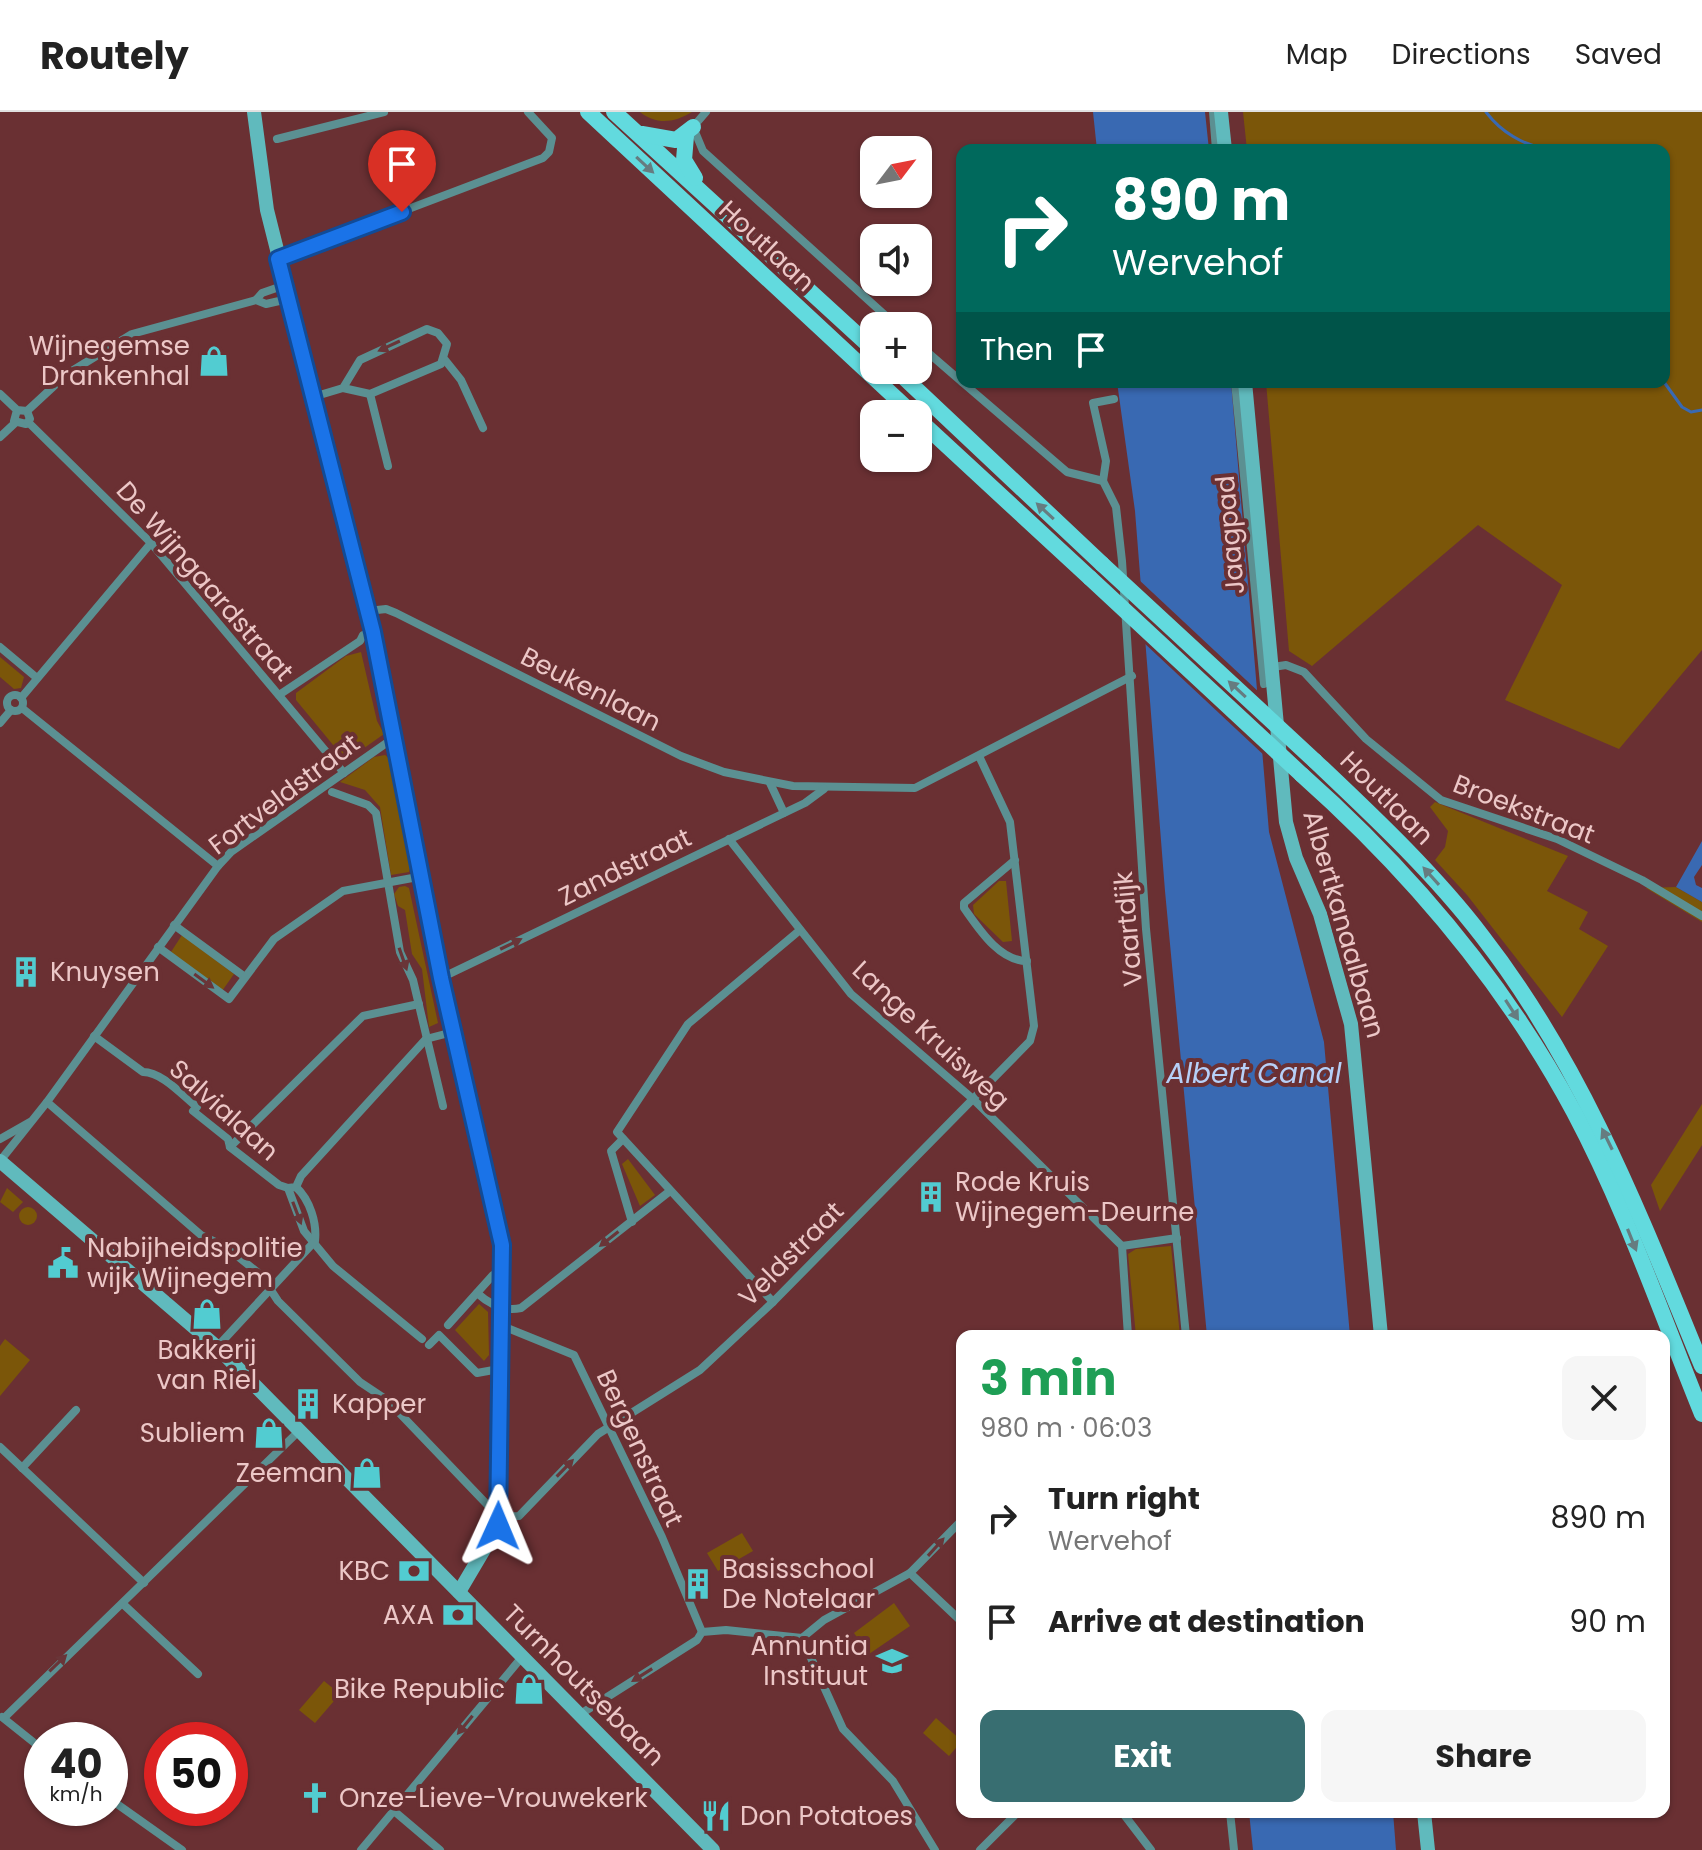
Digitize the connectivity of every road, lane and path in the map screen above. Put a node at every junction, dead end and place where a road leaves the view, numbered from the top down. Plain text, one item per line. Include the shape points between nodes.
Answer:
1 (254, 112) edge
2 (384, 112) edge
3 (528, 112) edge
4 (588, 112) edge
5 (614, 112) edge
6 (706, 112) edge
7 (1213, 112) edge
8 (1221, 112) edge
9 (690, 132) junction
10 (637, 133) junction
11 (277, 139) dead end
12 (1216, 144) edge
13 (1224, 144) edge
14 (706, 197) junction
15 (278, 259) junction
16 (287, 292) junction
17 (256, 300) junction
18 (881, 312) edge
19 (860, 337) edge
20 (932, 356) edge
21 (445, 360) junction
22 (956, 377) edge
23 (911, 384) edge
24 (343, 388) junction
25 (969, 388) edge
26 (1236, 388) edge
27 (1246, 388) edge
28 (0, 394) edge
29 (370, 394) junction
30 (312, 397) junction
31 (1114, 399) dead end
32 (898, 400) edge
33 (17, 410) junction
34 (27, 411) junction
35 (28, 422) junction
36 (15, 423) junction
37 (483, 428) dead end
38 (932, 432) edge
39 (0, 437) edge
40 (388, 466) dead end
41 (1103, 481) junction
42 (151, 543) junction
43 (368, 611) junction
44 (373, 632) junction
45 (0, 647) edge
46 (1273, 667) junction
47 (1132, 676) junction
48 (37, 678) junction
49 (1264, 684) dead end
50 (0, 689) edge
51 (279, 695) junction
52 (9, 697) junction
53 (21, 698) junction
54 (22, 708) junction
55 (11, 710) junction
56 (0, 723) edge
57 (396, 737) junction
58 (979, 756) junction
59 (344, 773) junction
60 (770, 783) junction
61 (825, 788) junction
62 (332, 792) dead end
63 (784, 813) junction
64 (729, 839) junction
65 (1015, 860) junction
66 (218, 866) junction
67 (423, 876) junction
68 (387, 883) junction
69 (1702, 916) edge
70 (174, 925) junction
71 (800, 930) junction
72 (158, 947) junction
73 (1027, 961) junction
74 (245, 977) junction
75 (441, 978) junction
76 (419, 1004) junction
77 (453, 1032) junction
78 (94, 1036) junction
79 (426, 1039) junction
80 (973, 1099) junction
81 (47, 1102) junction
82 (443, 1106) dead end
83 (31, 1121) junction
84 (620, 1135) junction
85 (0, 1139) edge
86 (230, 1147) junction
87 (0, 1161) edge
88 (292, 1188) junction
89 (670, 1191) junction
90 (632, 1222) junction
91 (1177, 1238) junction
92 (315, 1241) junction
93 (1122, 1246) junction
94 (493, 1275) dead end
95 (271, 1289) junction
96 (477, 1293) junction
97 (773, 1302) junction
98 (500, 1306) junction
99 (448, 1325) dead end
100 (499, 1325) junction
101 (1128, 1330) edge
102 (1185, 1330) edge
103 (1380, 1330) edge
104 (1668, 1330) edge
105 (1670, 1335) edge
106 (217, 1347) junction
107 (1702, 1366) edge
108 (499, 1369) junction
109 (76, 1410) dead end
110 (1702, 1414) edge
111 (608, 1426) junction
112 (300, 1430) junction
113 (0, 1447) edge
114 (22, 1468) junction
115 (499, 1517) junction
116 (956, 1526) edge
117 (910, 1573) junction
118 (144, 1583) junction
119 (459, 1592) junction
120 (123, 1604) junction
121 (956, 1616) edge
122 (702, 1632) junction
123 (802, 1638) junction
124 (522, 1657) junction
125 (198, 1674) dead end
126 (579, 1715) junction
127 (2, 1716) edge
128 (24, 1734) edge
129 (394, 1811) junction
130 (128, 1812) edge
131 (1012, 1818) edge
132 (1127, 1818) edge
133 (1231, 1818) edge
134 (1425, 1818) edge
135 (182, 1850) edge
136 (361, 1850) edge
137 (440, 1850) edge
138 (713, 1850) edge
139 (935, 1850) edge
140 (980, 1850) edge
141 (1151, 1850) edge
142 (1234, 1850) edge
143 (1428, 1850) edge

1 - 15 main road
2 - 11 street
3 - 15 street via 552,138 543,158
4 -> 32 main road, Houtlaan
5 - 10 main road, Houtlaan
6 - 9 street
7 - 12 street
8 - 13 main road
9 - 10 main road via 668,140
9 - 14 main road via 684,160
9 - 18 street via 703,151
10 - 14 main road, Houtlaan
14 - 19 main road, Houtlaan
15 - 16 main road
16 - 17 street via 262,293
16 - 17 street via 266,304
16 - 30 main road
17 - 34 street via 132,334 67,374
20 - 22 street
21 -> 24 street via 447,344 427,329 360,360
21 - 29 street
21 - 37 street via 461,380
107 -> 23 main road, Houtlaan, bridge via 1590,1103 1517,984 1439,885 1315,761
24 - 29 street
24 - 30 street
25 - 41 street via 1067,472
26 - 49 street, Jaagpad
27 - 46 main road, Albertkanaalbaan
28 - 33 street
29 - 40 street
30 - 43 main road
31 - 41 street via 1093,403 1106,461
33 - 34 street
33 - 36 street
34 - 35 street
35 - 36 street
35 - 42 street, De Wijngaardstraat
36 - 39 street
38 -> 104 main road, Houtlaan, bridge via 1377,846 1441,914 1534,1044 1574,1112
41 - 47 street, Vaartdijk via 1113,494 1118,518
42 - 48 street
42 - 51 street, De Wijngaardstraat
43 - 44 main road
43 - 60 street, Beukenlaan via 386,609 404,617 681,756
44 - 51 street
44 - 57 main road
45 - 48 street
46 - 69 street, Broekstraat via 1286,665 1304,672 1366,739 1431,794 1557,839
46 - 103 main road, Albertkanaalbaan via 1286,822 1320,914 1355,1047
47 - 58 street
47 - 91 street, Vaartdijk via 1146,929
48 - 53 street
50 - 52 street
51 - 59 street, De Wijngaardstraat
52 - 53 street
52 - 55 street
53 - 54 street
54 - 55 street
54 - 66 street
55 - 56 street
57 - 59 street, Fortveldstraat
57 - 67 main road
58 - 61 street via 915,788
58 - 65 street, Veldstraat via 1007,811
59 - 66 street, Fortveldstraat
60 - 61 street
60 - 63 street
61 - 63 street, Zandstraat
62 - 68 street via 376,813
63 - 64 street, Zandstraat
64 - 71 street, Lange Kruisweg
75 -> 64 street, Zandstraat
65 - 73 street, Veldstraat
65 - 73 street via 975,891 964,908 1004,955
66 - 70 street, Fortveldstraat
67 - 68 street
67 - 75 main road
68 - 74 street via 343,891 274,939
68 -> 76 street via 400,952
70 - 72 street, Fortveldstraat
70 - 74 street
71 - 80 street, Lange Kruisweg via 851,994
71 - 84 street via 688,1024
72 -> 74 street via 229,999
72 - 78 street, Fortveldstraat
73 - 80 street, Veldstraat via 1034,1026 1030,1041
75 - 77 main road
76 - 79 street
76 - 86 street via 363,1016
77 - 79 street
77 - 98 main road via 502,1245
78 - 81 street, Fortveldstraat
78 - 86 street, Salvialaan via 197,1107 193,1111 228,1139
79 - 82 street
79 - 88 street
80 - 93 street, Lange Kruisweg
80 - 97 street, Veldstraat
81 - 83 street, Fortveldstraat
81 - 95 street via 201,1235 261,1275
83 - 85 street, Fortveldstraat
83 - 87 street, Fortveldstraat
84 - 89 street
84 - 90 street via 611,1151
86 - 88 street, Salvialaan via 279,1185
87 - 106 main road, Turnhoutsebaan
88 - 92 street via 304,1195 317,1229
89 - 90 street
89 - 97 street
90 -> 98 street via 521,1308
91 - 93 street
91 - 102 street, Vaartdijk
92 - 95 street
92 - 108 street via 333,1266 426,1342 439,1335 477,1373
93 - 101 street
94 - 96 street
95 - 106 street
95 - 115 street
96 - 98 street
96 - 99 street
97 - 111 street, Veldstraat via 700,1370
98 - 100 main road
100 - 108 main road
100 - 111 street, Bergenstraat via 574,1355
105 -> 110 main road, Houtlaan, bridge
106 - 112 main road, Turnhoutsebaan
108 - 115 main road
109 - 114 street
115 -> 111 street, Veldstraat via 519,1516
111 - 122 street, Bergenstraat
112 - 118 street
112 - 119 main road, Turnhoutsebaan
113 - 114 street
114 - 118 street
115 - 119 main road via 497,1533
117 -> 116 street
117 - 121 street
117 - 123 street via 824,1620
118 - 120 street
119 - 124 main road, Turnhoutsebaan
120 - 125 street
127 -> 120 street
122 - 123 street
122 -> 126 street
123 - 139 street via 843,1729 893,1781
124 - 126 main road, Turnhoutsebaan
124 -> 129 street
126 - 138 main road, Turnhoutsebaan
127 - 128 street
129 - 136 street
129 - 137 street
130 - 135 street
131 - 140 street
132 - 141 street
133 - 142 street
134 - 143 main road

